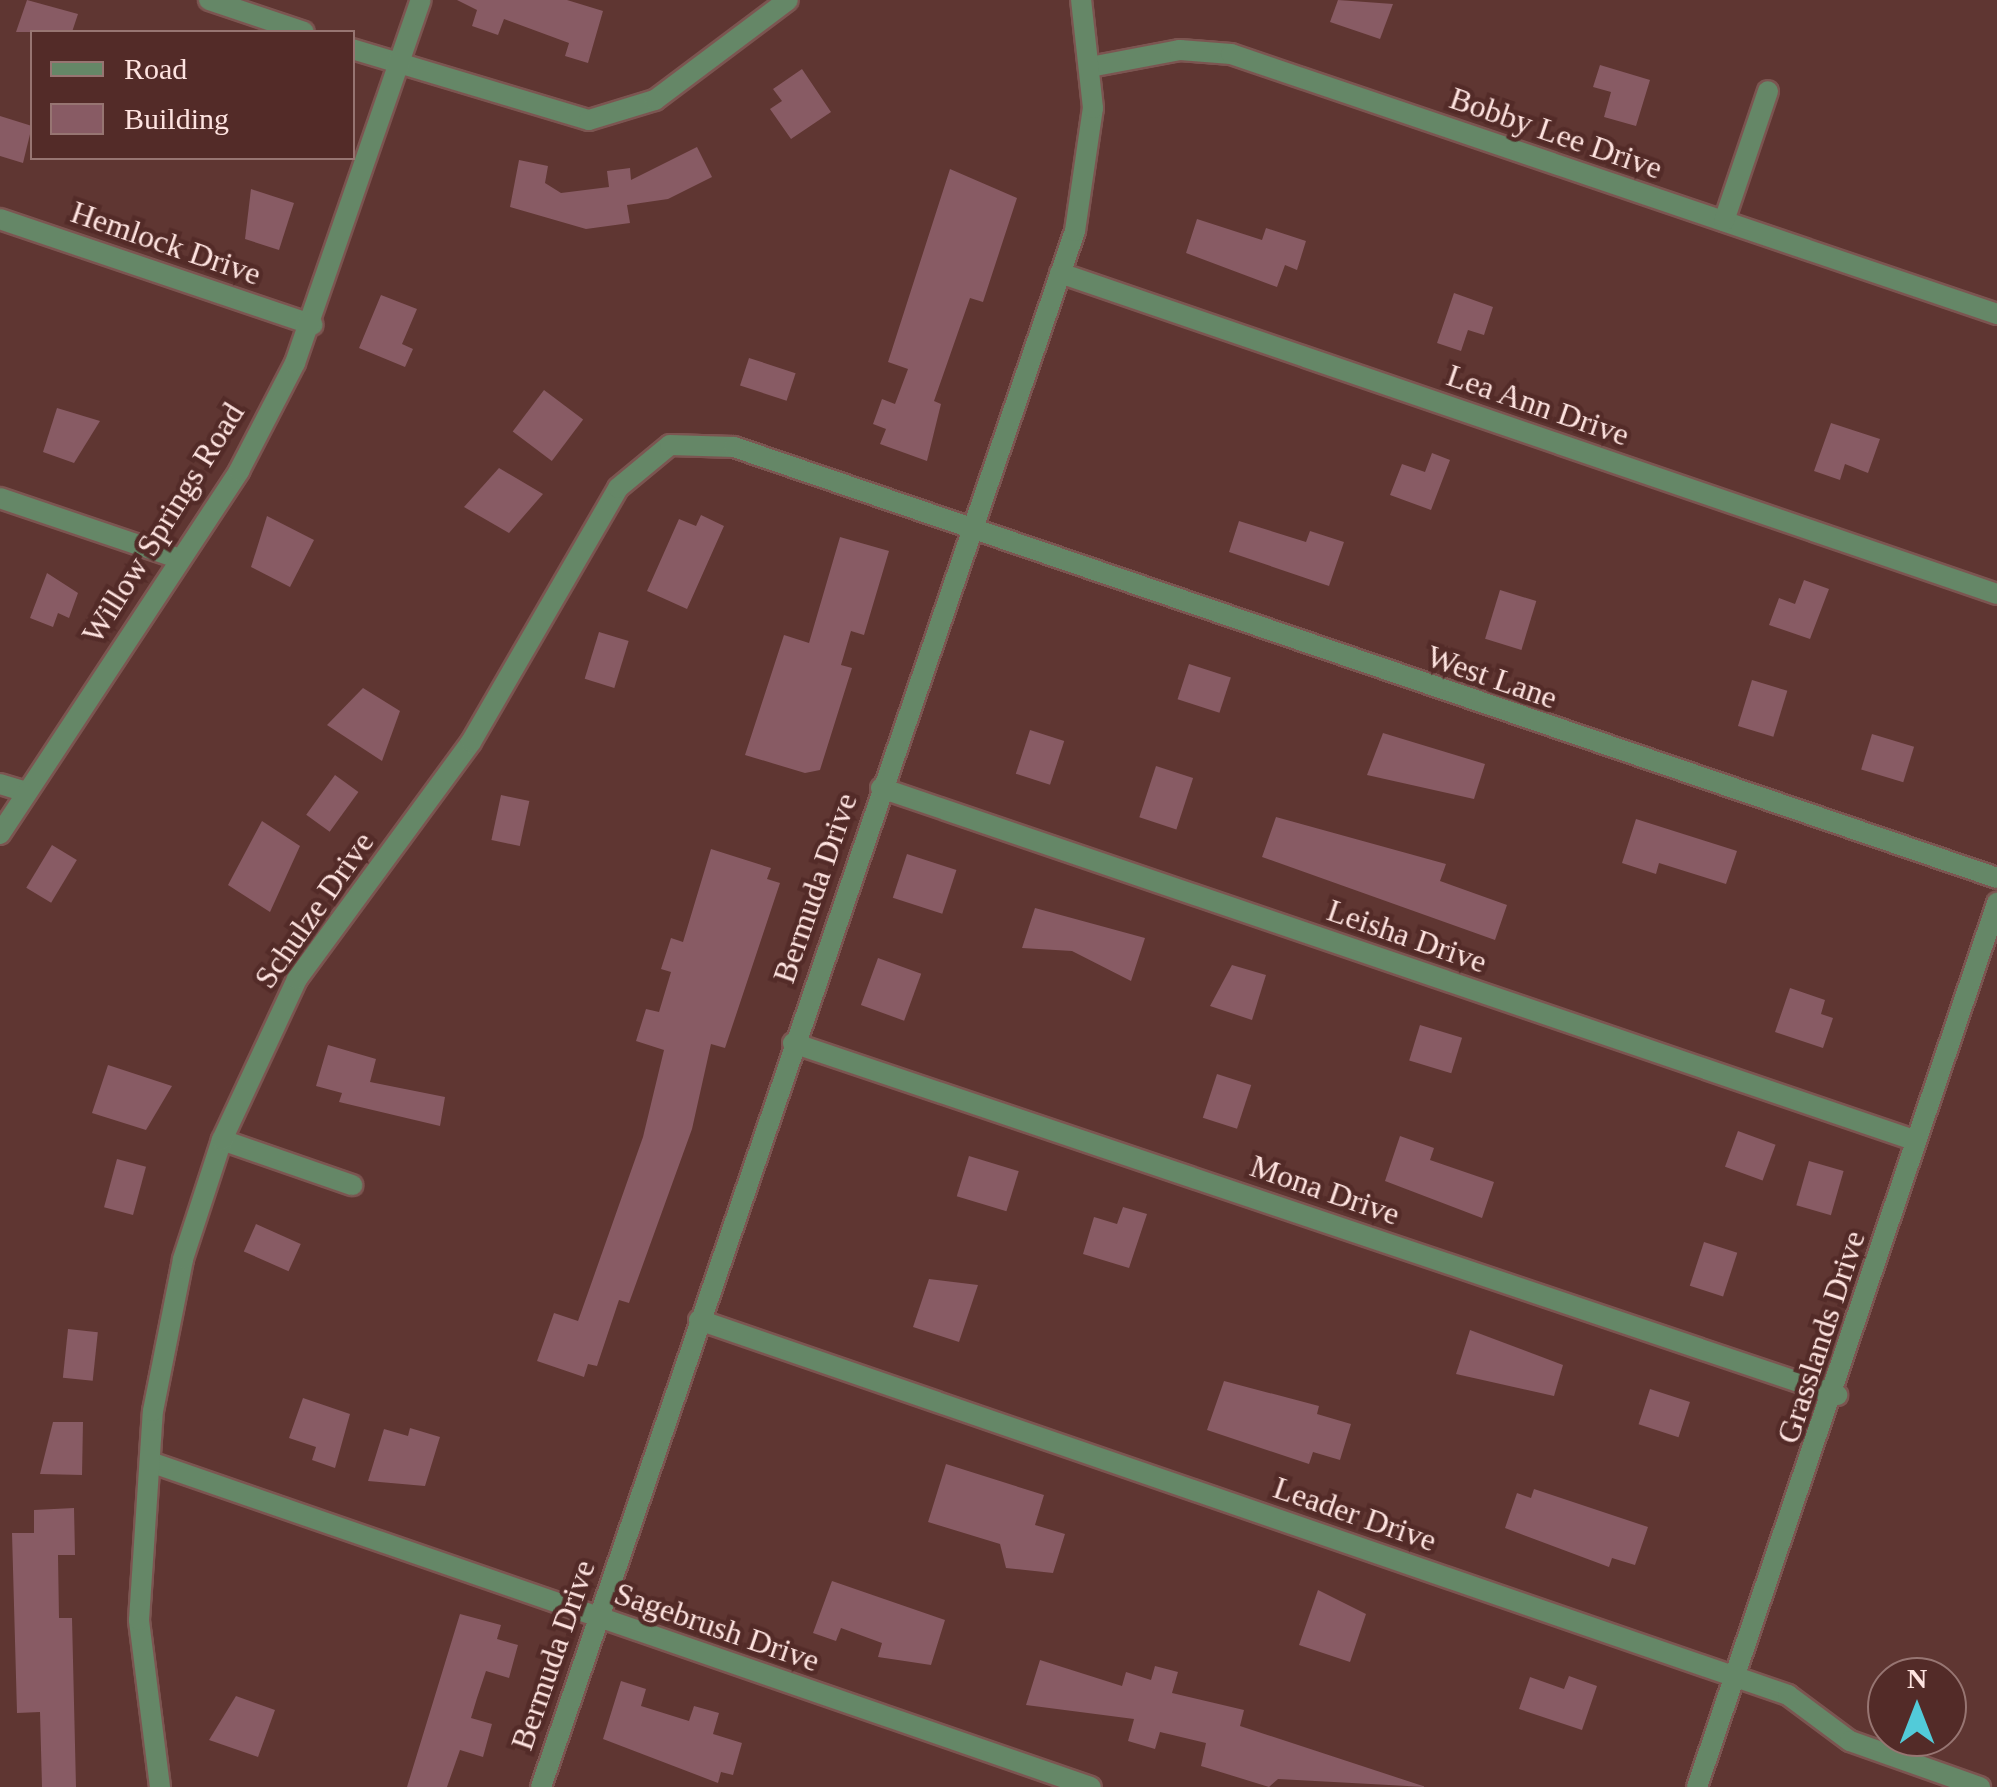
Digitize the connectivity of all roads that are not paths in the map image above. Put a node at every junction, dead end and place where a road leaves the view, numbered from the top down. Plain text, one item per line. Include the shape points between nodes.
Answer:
1 (208, 0) edge
2 (421, 0) edge
3 (788, 0) edge
4 (1081, 0) edge
5 (298, 30) edge
6 (355, 50) edge
7 (400, 65) junction
8 (1090, 67) junction
9 (1768, 91) dead end
10 (0, 219) edge
11 (1724, 222) junction
12 (1060, 273) junction
13 (1997, 314) edge
14 (313, 324) junction
15 (0, 498) edge
16 (968, 533) junction
17 (180, 559) junction
18 (1997, 594) edge
19 (0, 784) edge
20 (880, 788) junction
21 (26, 792) junction
22 (0, 834) edge
23 (1997, 878) edge
24 (1997, 904) edge
25 (794, 1043) junction
26 (222, 1140) junction
27 (1914, 1140) junction
28 (352, 1185) dead end
29 (699, 1320) junction
30 (1837, 1395) junction
31 (153, 1463) junction
32 (597, 1618) junction
33 (1735, 1676) junction
34 (160, 1787) edge
35 (540, 1787) edge
36 (1091, 1787) edge
37 (1698, 1787) edge
38 (1980, 1787) edge

1 - 5 street
2 - 7 street, Willow Springs Road
3 - 7 street via 655,100 606,117 561,116
4 - 8 street, Bermuda Drive
6 - 7 street
7 - 14 street, Willow Springs Road
8 - 11 street, Bobby Lee Drive via 1180,50 1231,54
8 - 12 street, Bermuda Drive via 1085,192
9 - 11 street
10 - 14 street, Hemlock Drive
11 - 13 street, Bobby Lee Drive
12 - 16 street, Bermuda Drive
12 - 18 street, Lea Ann Drive
14 - 17 street, Willow Springs Road via 239,472
15 - 17 street
16 - 20 street, Bermuda Drive
16 - 23 street, West Lane
16 - 26 street, Schulze Drive via 734,447 699,441 648,457 618,488 471,742 297,979
17 - 21 street, Willow Springs Road
19 - 21 street
20 - 25 street, Bermuda Drive
20 - 27 street, Leisha Drive
21 - 22 street, Willow Springs Road
24 - 27 street, Grasslands Drive
25 - 29 street, Bermuda Drive
25 - 30 street, Mona Drive
26 - 28 street
26 - 31 street, Schulze Drive via 163,1347
27 - 30 street, Grasslands Drive
29 - 32 street, Bermuda Drive
29 - 33 street, Leader Drive
30 - 33 street, Grasslands Drive
31 - 32 street, Sagebrush Drive
31 - 34 street, Schulze Drive via 140,1620
32 - 35 street, Bermuda Drive
32 - 36 street, Sagebrush Drive
33 - 37 street, Grasslands Drive
33 - 38 street, Leader Drive via 1809,1705 1850,1741

